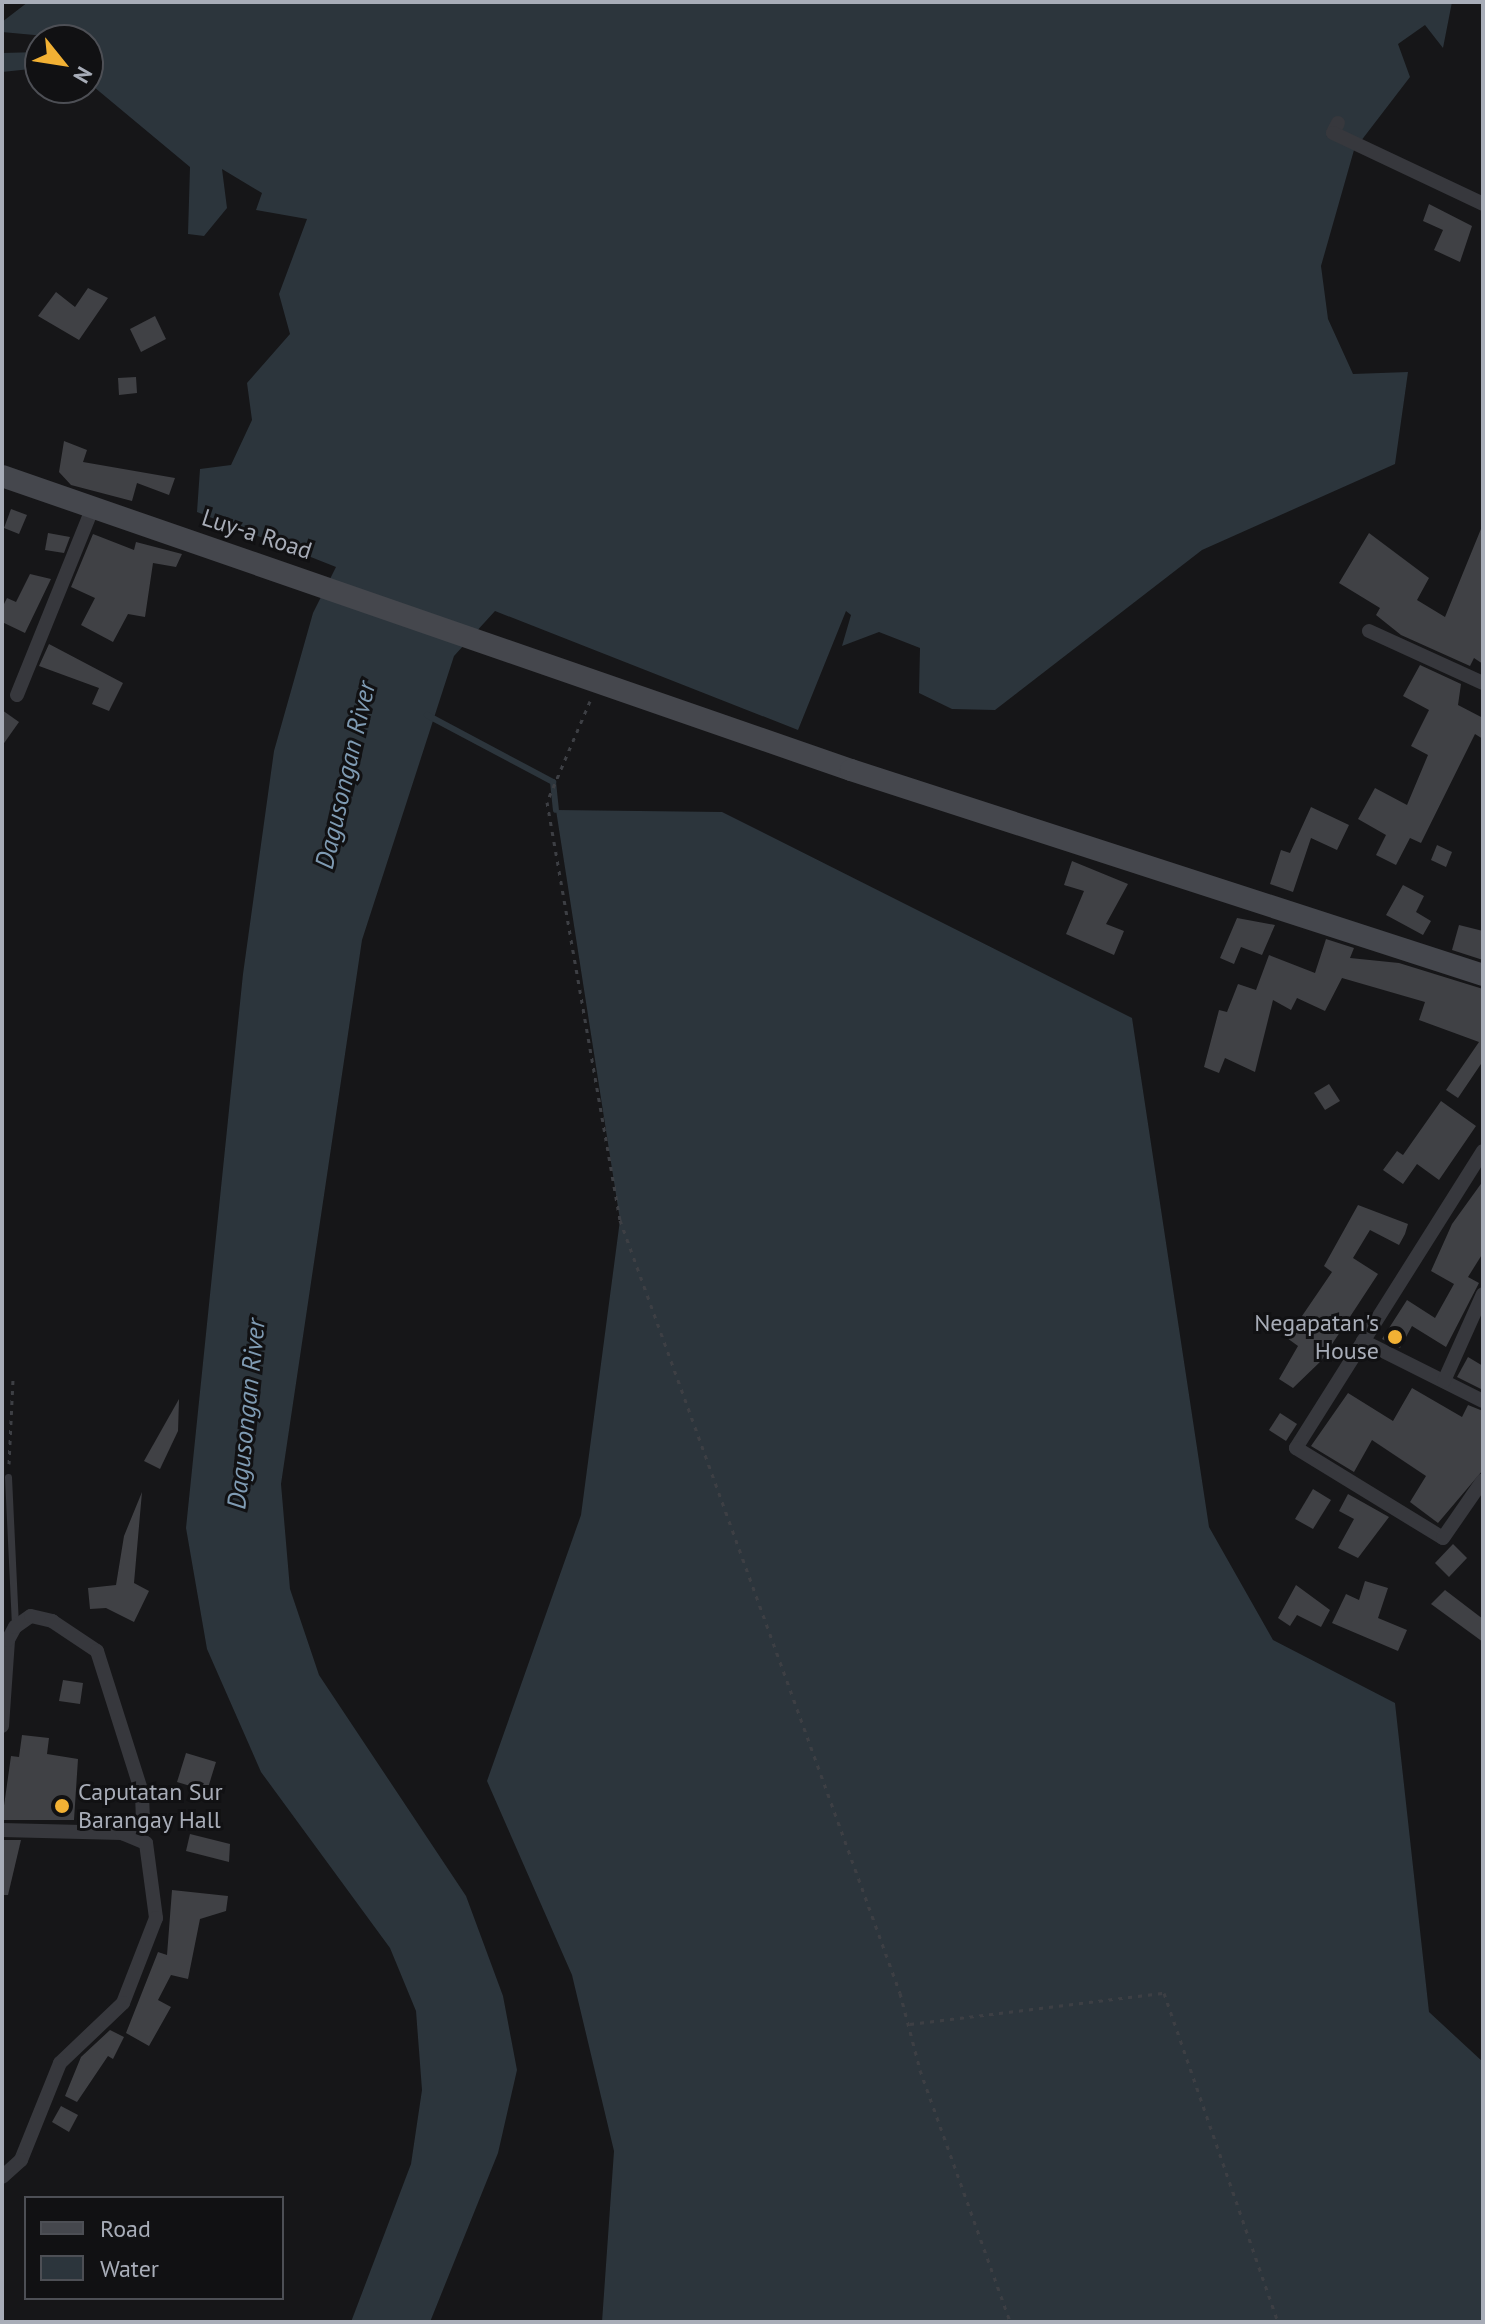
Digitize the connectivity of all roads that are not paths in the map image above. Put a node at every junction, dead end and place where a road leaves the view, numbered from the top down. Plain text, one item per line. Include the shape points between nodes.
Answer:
1 (1338, 123) dead end
2 (1483, 204) edge
3 (2, 476) edge
4 (93, 507) junction
5 (1369, 631) dead end
6 (1483, 683) edge
7 (17, 695) dead end
8 (1483, 975) edge
9 (1483, 1151) edge
10 (1483, 1294) edge
11 (1363, 1341) junction
12 (1444, 1381) junction
13 (1483, 1401) edge
14 (8, 1477) road end
15 (1483, 1480) edge
16 (15, 1627) junction
17 (2, 1726) edge
18 (143, 1818) junction
19 (2, 1830) edge
20 (122, 1833) junction
21 (146, 1843) junction
22 (2, 2177) edge

1 - 2 street via 1333,133
3 - 4 main road, Luy-a Road
4 - 7 street
4 - 8 main road, Luy-a Road via 599,683
5 - 6 street
9 - 11 street
10 - 12 street
11 - 12 street
11 - 15 street via 1296,1448 1443,1538
12 - 13 street
14 - 16 lane
16 - 17 street via 8,1640
16 - 18 street via 31,1616 52,1621 97,1651 113,1684
18 - 20 street
18 - 21 street
19 - 20 street
20 - 21 street
21 - 22 street via 156,1918 140,1967 123,2003 60,2063 21,2160

